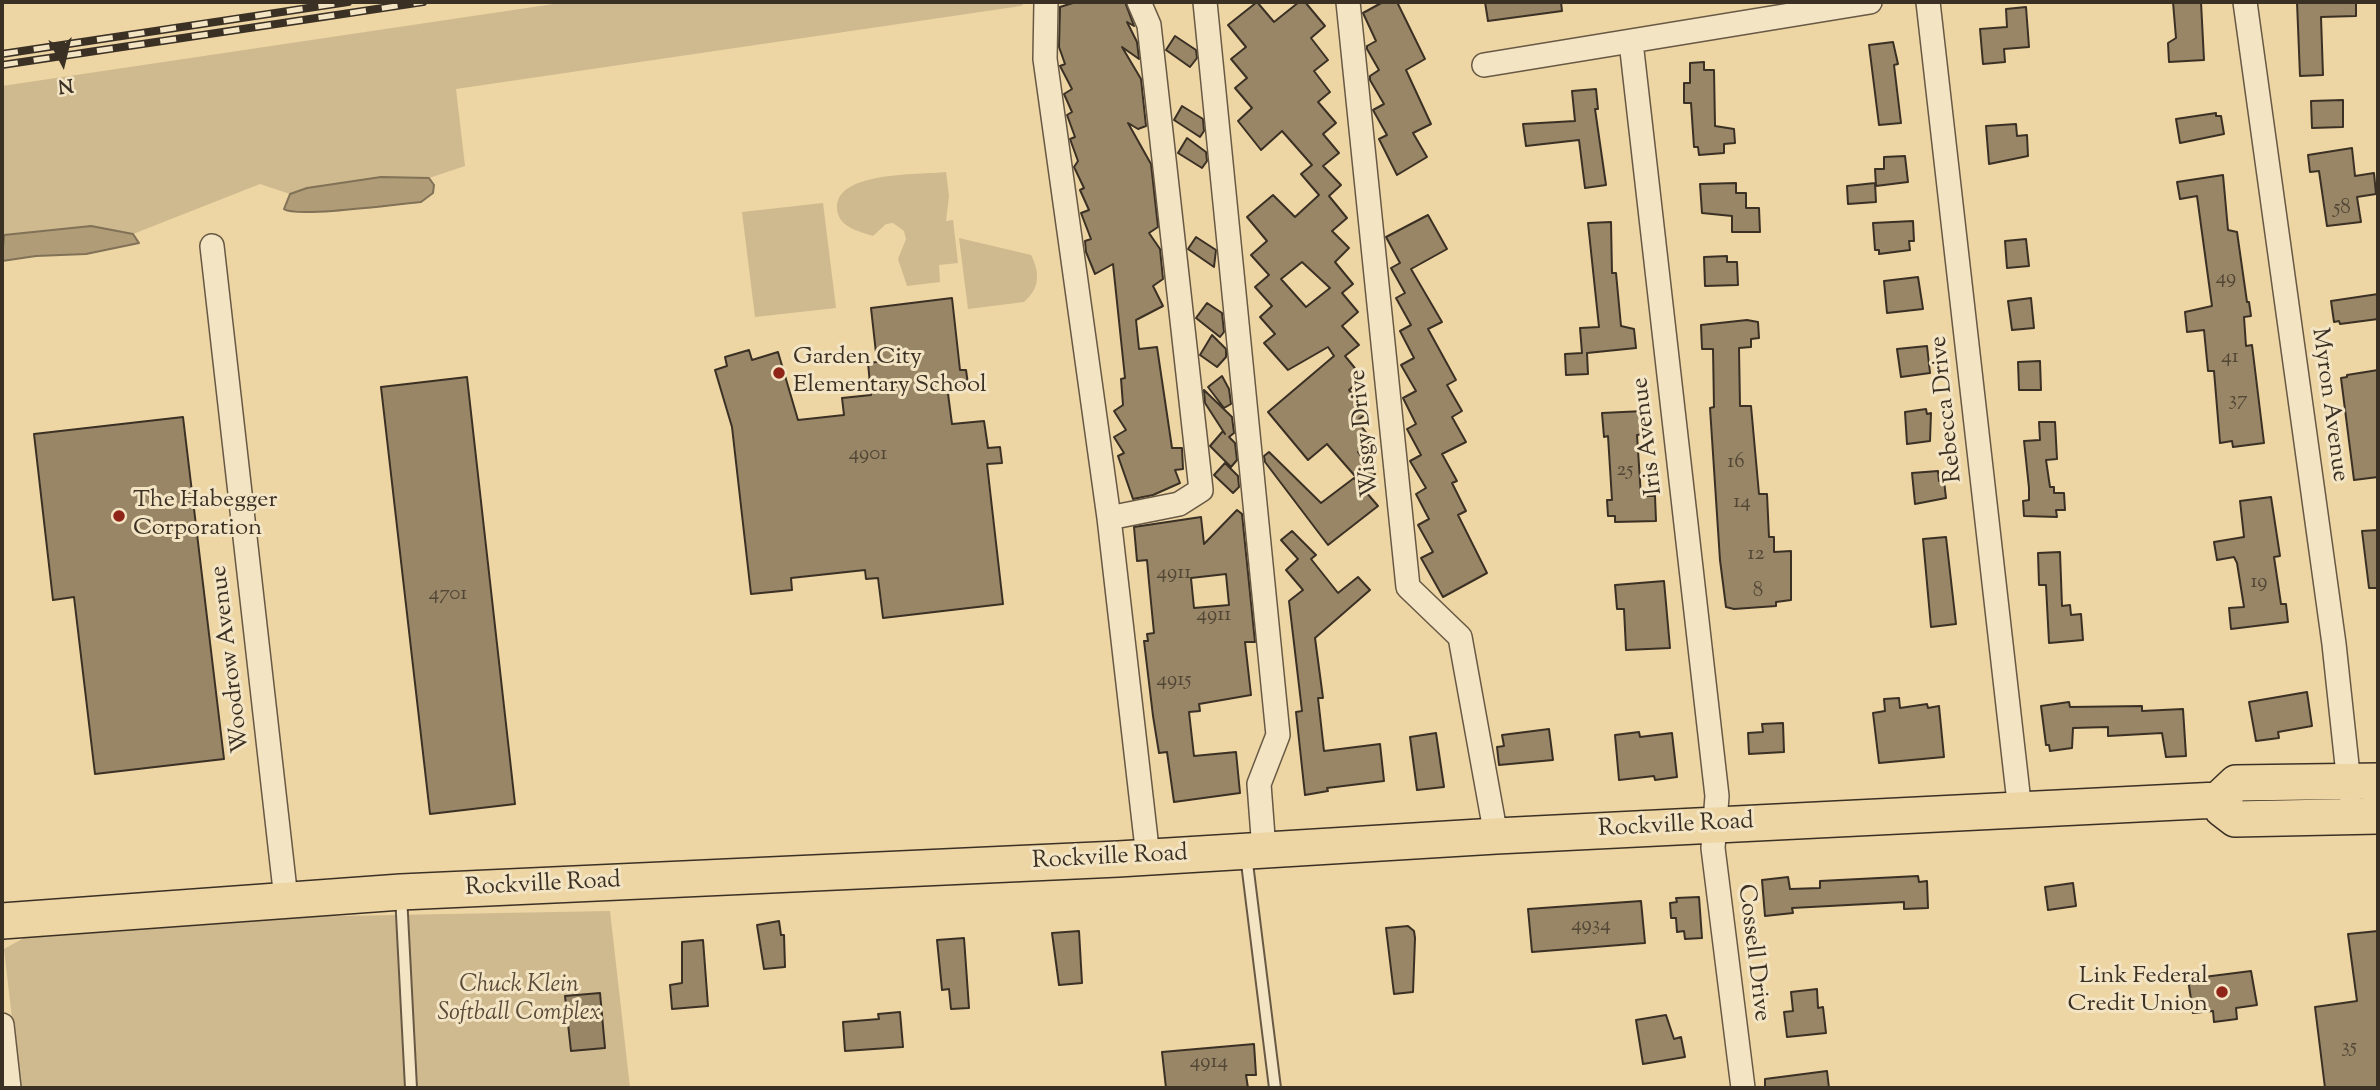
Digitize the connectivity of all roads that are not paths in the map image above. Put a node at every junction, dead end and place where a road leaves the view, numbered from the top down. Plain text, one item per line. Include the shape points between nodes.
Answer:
1 (1046, 2) edge
2 (1139, 2) edge
3 (1205, 2) edge
4 (1348, 2) edge
5 (1870, 2) edge
6 (1928, 2) edge
7 (2245, 2) edge
8 (1631, 42) junction
9 (1484, 65) dead end
10 (212, 246) dead end
11 (1109, 518) junction
12 (2364, 782) edge
13 (2218, 800) junction
14 (2020, 811) junction
15 (2365, 817) edge
16 (1716, 825) junction
17 (1496, 836) junction
18 (1255, 851) junction
19 (1148, 857) junction
20 (401, 892) junction
21 (286, 899) junction
22 (2, 922) edge
23 (2, 1024) edge
24 (9, 1088) edge
25 (411, 1088) edge
26 (1275, 1088) edge
27 (1743, 1088) edge

1 - 11 street via 1045,59
2 - 11 street via 1151,38 1201,491 1179,504
3 - 18 street via 1278,735 1259,784
4 - 17 street, Wisgy Drive via 1408,587 1460,637
5 - 8 street
6 - 14 street, Rebecca Drive
7 - 12 street, Myron Avenue via 2333,631
8 - 9 street
8 - 16 street, Iris Avenue via 1717,796
10 - 21 street, Woodrow Avenue
11 - 19 street
12 - 13 main road, Rockville Road via 2236,783
12 - 15 street, Myron Avenue
13 - 14 main road, Rockville Road
13 - 15 main road via 2235,819
14 - 16 main road, Rockville Road
16 - 17 main road, Rockville Road
16 - 27 street, Cossell Drive via 1714,856
17 - 18 main road, Rockville Road
18 - 19 main road, Rockville Road
18 - 26 lane
19 - 20 main road, Rockville Road
20 - 21 main road, Rockville Road
20 - 25 lane
21 - 22 main road, Rockville Road
23 - 24 street

